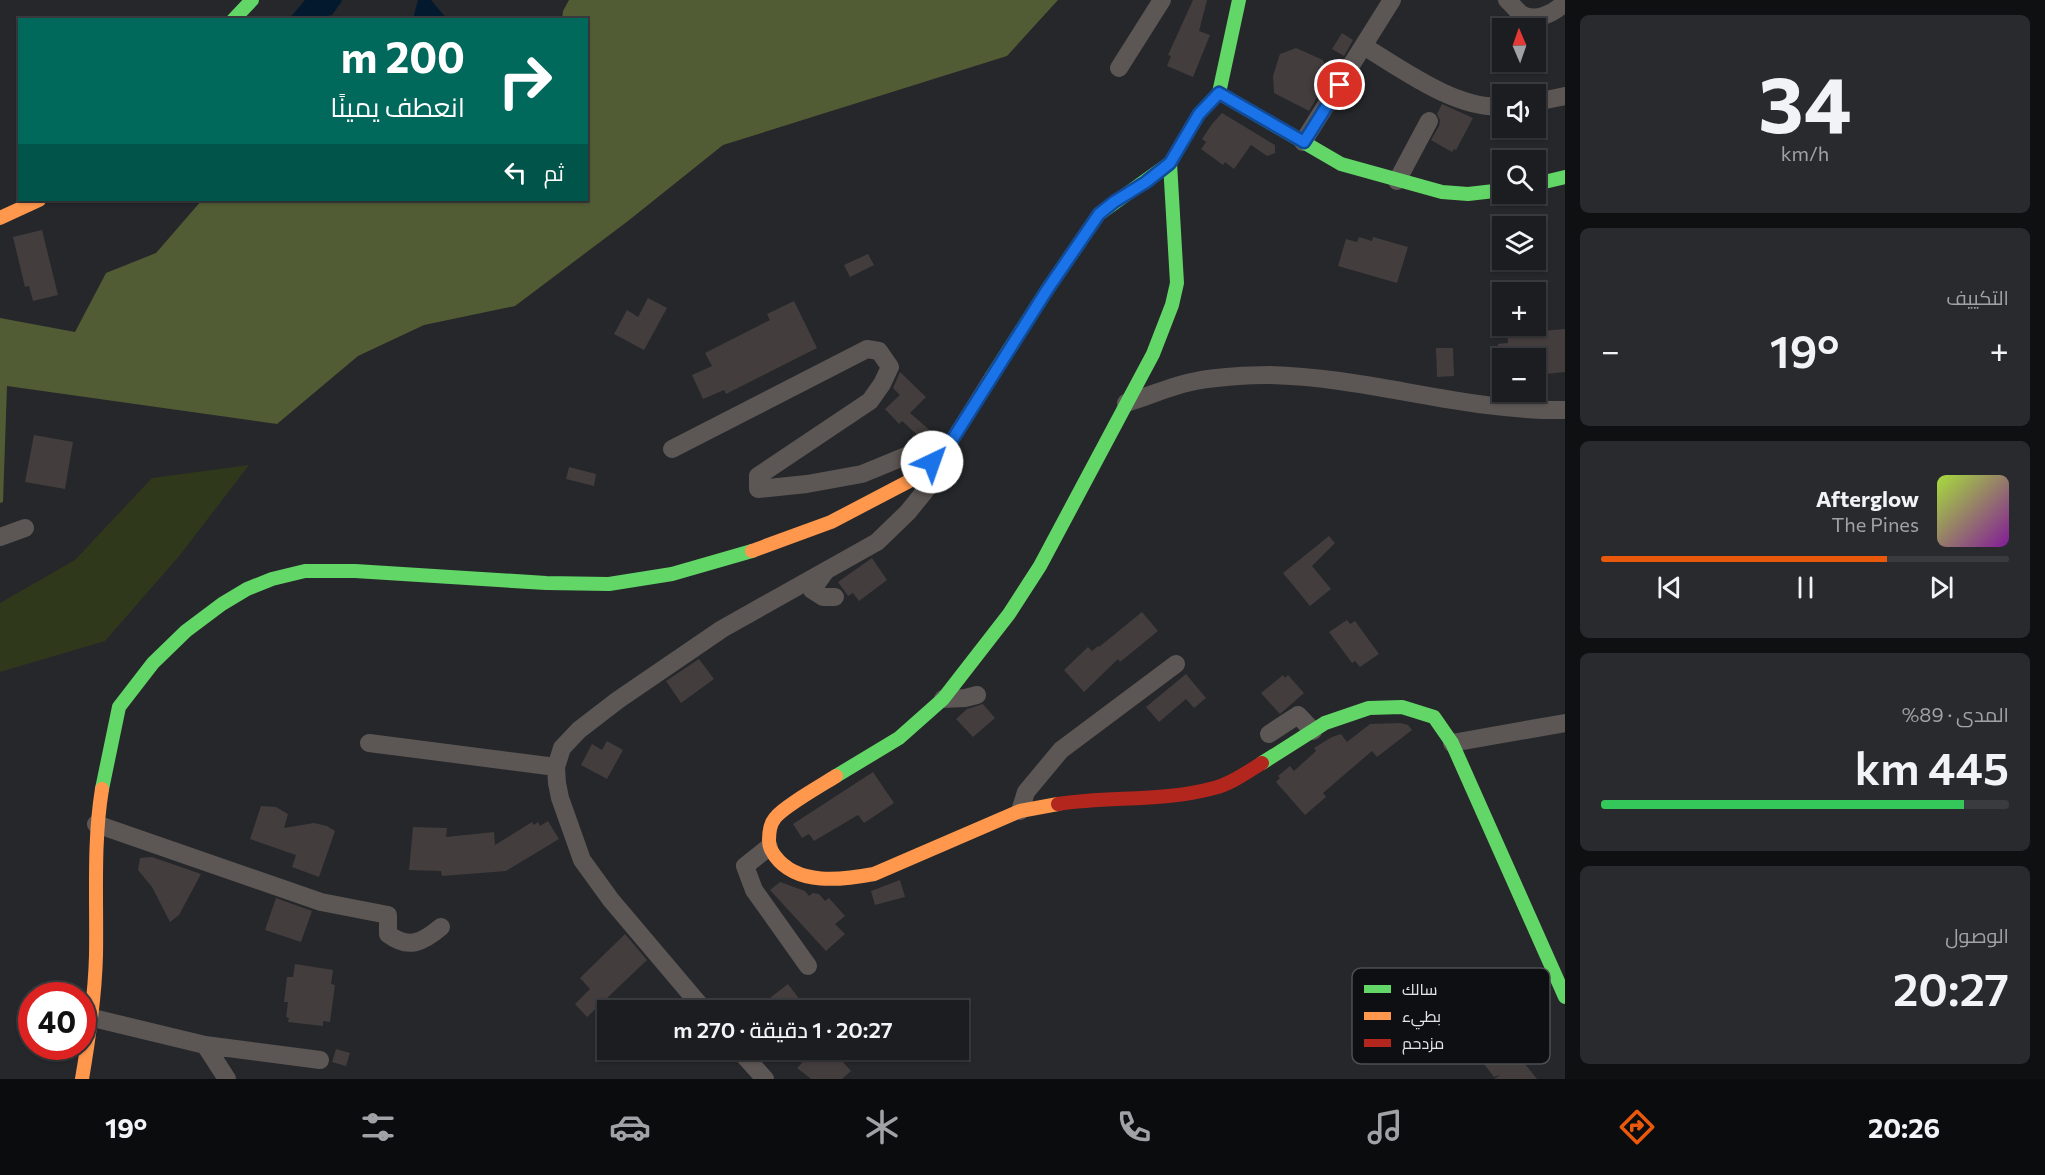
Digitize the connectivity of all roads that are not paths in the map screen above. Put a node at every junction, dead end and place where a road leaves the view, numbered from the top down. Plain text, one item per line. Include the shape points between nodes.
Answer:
1 (252, 0) edge
2 (1162, 0) edge
3 (1239, 0) edge
4 (1392, 0) edge
5 (1507, 0) edge
6 (1565, 2) edge
7 (235, 18) edge
8 (1365, 46) junction
9 (1119, 68) dead end
10 (1219, 93) junction
11 (1565, 96) edge
12 (1546, 100) edge
13 (1492, 105) edge
14 (1430, 121) dead end
15 (1304, 142) junction
16 (1170, 163) junction
17 (1565, 177) edge
18 (1397, 182) junction
19 (1546, 182) edge
20 (1492, 191) edge
21 (37, 201) edge
22 (0, 218) edge
23 (1126, 403) junction
24 (1565, 410) edge
25 (947, 448) junction
26 (672, 449) dead end
27 (25, 528) dead end
28 (0, 537) edge
29 (826, 571) junction
30 (835, 597) dead end
31 (1176, 664) dead end
32 (977, 695) dead end
33 (944, 699) junction
34 (1565, 723) edge
35 (1313, 731) junction
36 (1269, 734) dead end
37 (369, 743) dead end
38 (1452, 743) junction
39 (556, 767) junction
40 (1020, 811) junction
41 (96, 824) junction
42 (769, 847) junction
43 (441, 927) dead end
44 (808, 966) dead end
45 (94, 982) edge
46 (1565, 997) edge
47 (696, 1000) edge
48 (96, 1018) edge
49 (205, 1045) junction
50 (85, 1060) edge
51 (320, 1060) dead end
52 (748, 1060) edge
53 (82, 1079) edge
54 (226, 1079) edge
55 (765, 1079) edge

1 - 7 street
2 - 9 street
3 - 10 street
4 - 8 street
5 - 6 street via 1523,15 1532,17 1549,14
8 - 13 street via 1444,93 1473,104
8 - 15 street
10 - 15 street
10 - 16 street via 1199,114
11 - 12 street
14 - 18 street
15 - 18 street via 1341,164
16 - 23 street via 1177,283 1153,354
16 - 25 street via 1099,214
17 - 19 street
18 - 20 street via 1442,192
21 - 22 street
23 - 24 street via 1196,381 1268,375 1539,410
23 - 33 street via 1040,566
25 - 26 street via 913,453 862,474 758,489 758,476 870,401 890,367 879,351 867,349
25 - 29 street via 925,491 908,512 877,542
25 - 41 street via 917,477 831,522 774,544 672,574 609,584 305,571 247,589 186,631 153,663 119,707 105,761
27 - 28 street
29 - 30 street via 812,590 823,597
29 - 39 street via 722,629 618,700 561,747
31 - 40 street via 1061,750 1026,792
32 - 33 street
33 - 42 street via 899,738 775,817 769,829
34 - 38 street
35 - 36 street via 1298,715
35 - 38 street via 1369,708 1402,707 1434,717
35 - 40 street via 1240,777 1215,788 1165,797 1061,803
37 - 39 street
38 - 46 street
39 - 47 street via 560,798 582,860
40 - 42 street via 874,874 848,879 825,879 788,869
41 - 43 street via 321,902 388,915 388,934 399,942 423,942
41 - 45 street
42 - 44 street via 745,866 754,890
48 - 49 street
49 - 51 street
49 - 54 street
50 - 53 street
52 - 55 street

